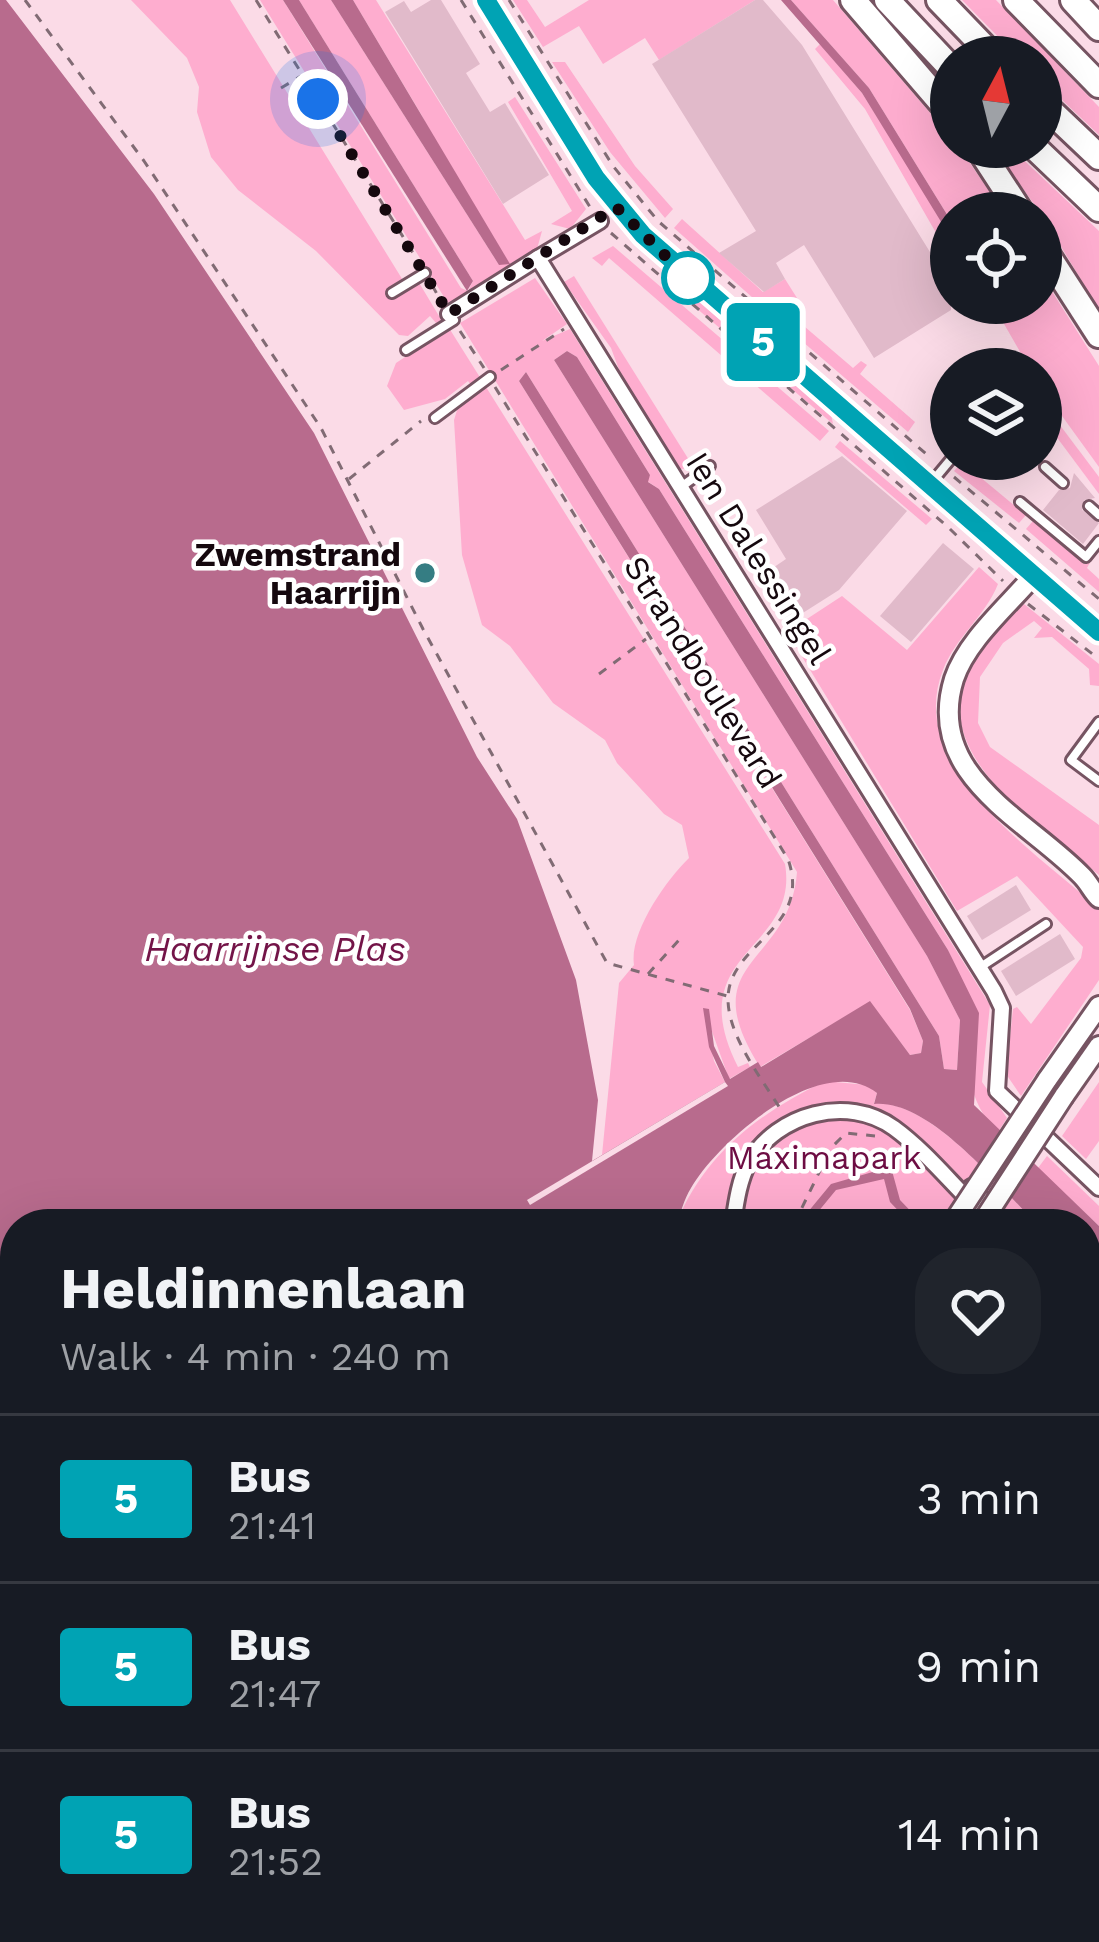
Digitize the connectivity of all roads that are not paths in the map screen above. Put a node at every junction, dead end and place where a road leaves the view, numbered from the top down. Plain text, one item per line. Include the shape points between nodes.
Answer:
1 (486, 0) edge
2 (853, 0) edge
3 (886, 0) edge
4 (939, 0) edge
5 (1016, 0) edge
6 (1072, 0) edge
7 (1099, 28) edge
8 (974, 36) edge
9 (930, 46) edge
10 (1099, 85) edge
11 (930, 90) edge
12 (1062, 122) edge
13 (1099, 157) edge
14 (1056, 168) edge
15 (616, 207) junction
16 (1099, 209) edge
17 (600, 220) joint
18 (538, 258) junction
19 (425, 273) road end
20 (1062, 278) edge
21 (392, 293) dead end
22 (452, 317) joint
23 (1099, 335) edge
24 (406, 350) dead end
25 (490, 377) road end
26 (435, 418) dead end
27 (710, 466) dead end
28 (933, 480) edge
29 (1060, 480) edge
30 (1063, 483) dead end
31 (929, 484) junction
32 (680, 488) junction
33 (1020, 502) dead end
34 (1089, 506) dead end
35 (1099, 515) edge
36 (1099, 541) edge
37 (1034, 575) junction
38 (1099, 632) edge
39 (1099, 722) edge
40 (1099, 781) edge
41 (1092, 881) edge
42 (1099, 898) edge
43 (1046, 924) dead end
44 (979, 968) junction
45 (1099, 1006) edge
46 (1099, 1046) edge
47 (945, 1174) junction
48 (1099, 1187) edge
49 (737, 1209) edge
50 (962, 1209) edge
51 (979, 1209) edge
52 (991, 1209) edge
53 (991, 1209) edge

1 - 15 main road
2 - 11 highway
3 - 9 highway
4 - 8 highway
5 - 10 highway
6 - 7 highway
12 - 13 highway
14 - 16 highway
15 - 17 main road
15 - 31 main road
17 - 18 street
18 - 22 street
18 - 32 street, Ien Dalessingel
19 - 21 lane
20 - 23 highway
22 - 24 lane
25 - 26 lane
27 - 32 lane
28 - 31 lane
29 - 30 lane
31 - 37 main road
32 - 44 street, Ien Dalessingel
33 - 36 lane via 1086,557
34 - 35 lane
37 - 38 main road
37 - 41 main road via 970,651 955,678 949,718 962,768
39 - 40 lane via 1071,760
41 - 42 main road
43 - 44 lane
44 - 48 street, Ien Dalessingel via 1002,1008 997,1091
45 - 50 main road, bridge
46 - 52 main road, bridge
47 - 49 street via 892,1126 830,1111 786,1123 765,1140 747,1165
47 - 51 street
47 - 53 street

